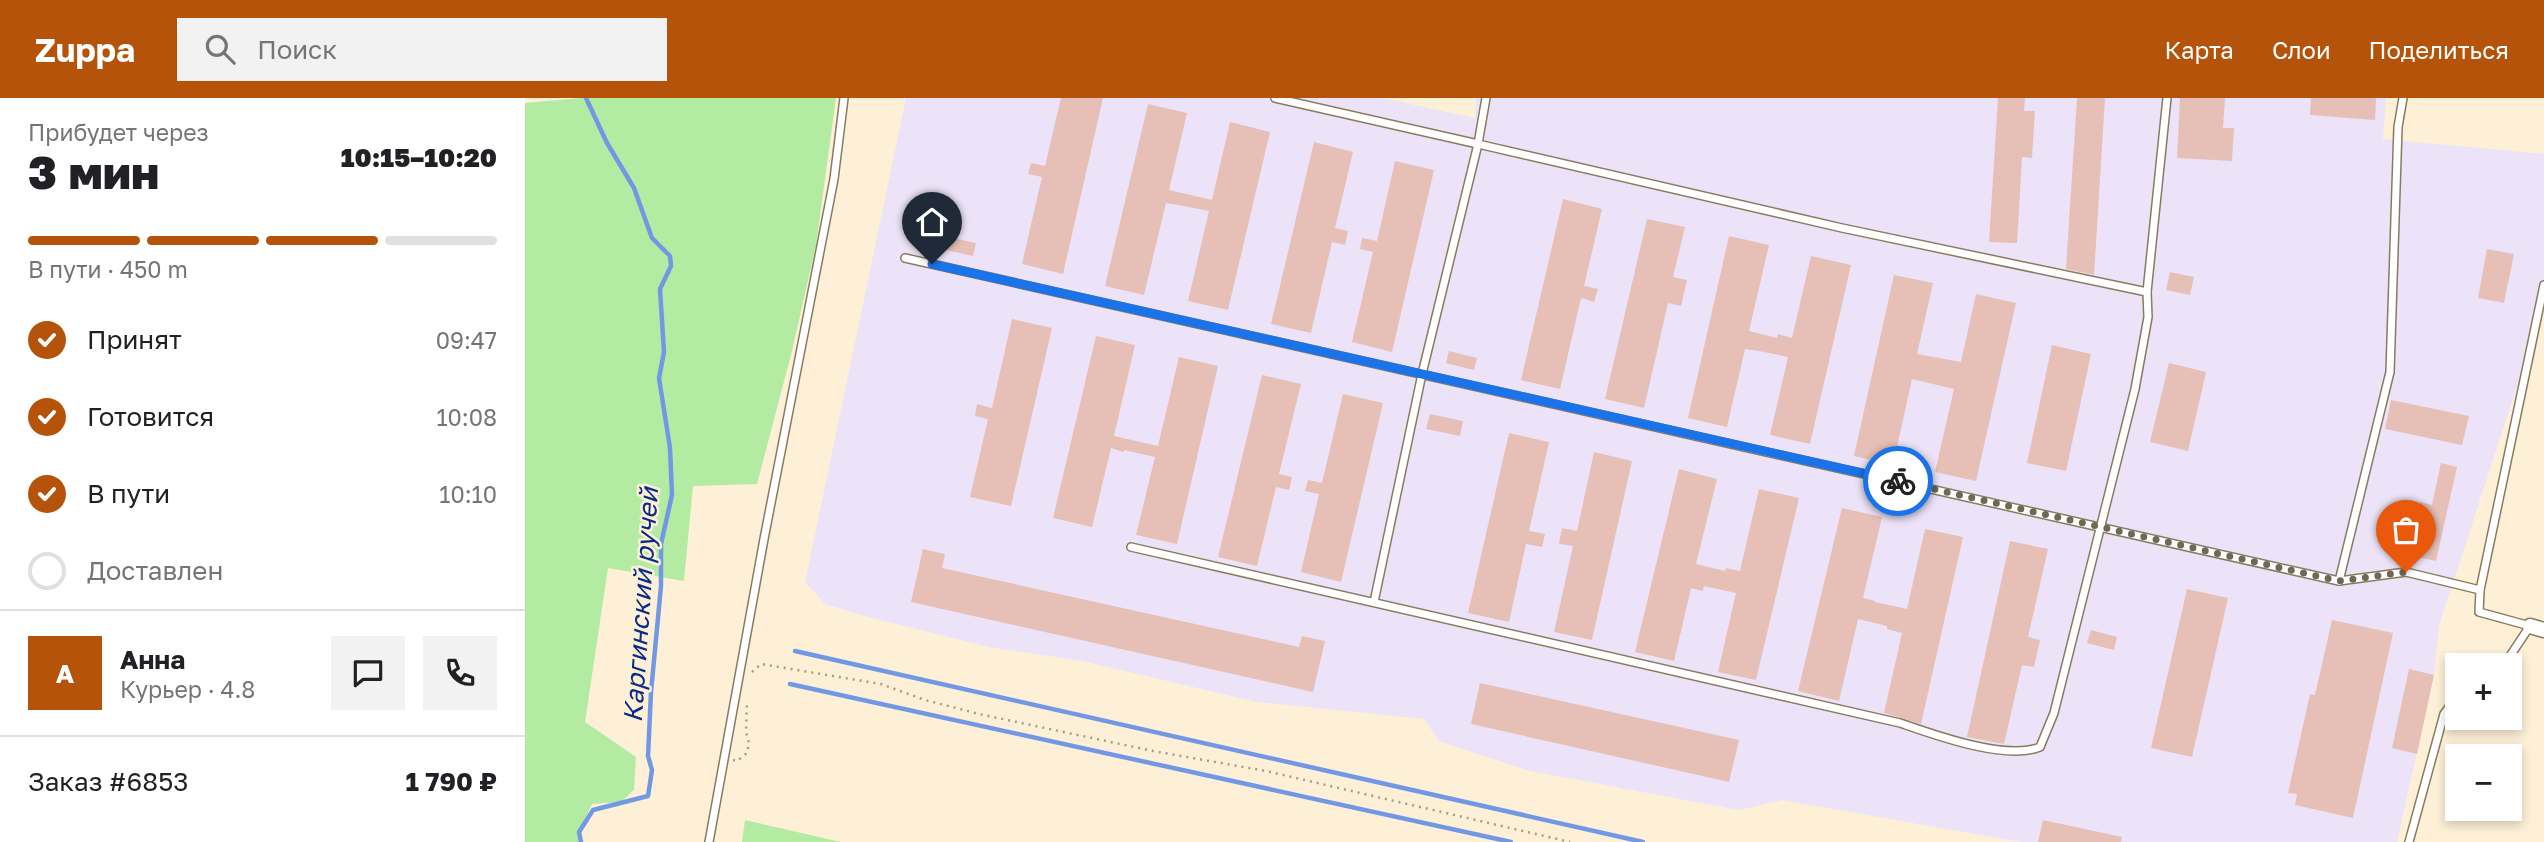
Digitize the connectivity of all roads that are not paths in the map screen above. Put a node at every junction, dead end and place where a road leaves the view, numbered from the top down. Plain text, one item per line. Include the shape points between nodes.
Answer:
1 (844, 98) edge
2 (1275, 98) edge
3 (1486, 98) edge
4 (2167, 98) edge
5 (2403, 98) edge
6 (1478, 144) junction
7 (905, 258) dead end
8 (2544, 285) edge
9 (2147, 292) junction
10 (1422, 374) junction
11 (2100, 527) junction
12 (1131, 547) dead end
13 (2339, 581) junction
14 (2480, 590) junction
15 (1374, 602) junction
16 (2537, 628) edge
17 (2515, 653) edge
18 (2445, 713) edge
19 (709, 842) edge
20 (2409, 842) edge

1 - 19 lane via 834,179
2 - 6 lane
3 - 6 lane
4 - 9 lane
5 - 13 lane via 2398,127 2390,372
6 - 9 lane
6 - 10 lane
7 - 10 lane
8 - 14 lane
9 - 11 lane via 2148,317 2135,389
10 - 11 lane
10 - 15 lane
11 - 13 lane
11 - 15 lane via 2054,713 2040,747 2021,753
12 - 15 lane
13 - 14 lane via 2406,572
14 - 16 lane via 2479,612
16 - 17 lane
18 - 20 lane

